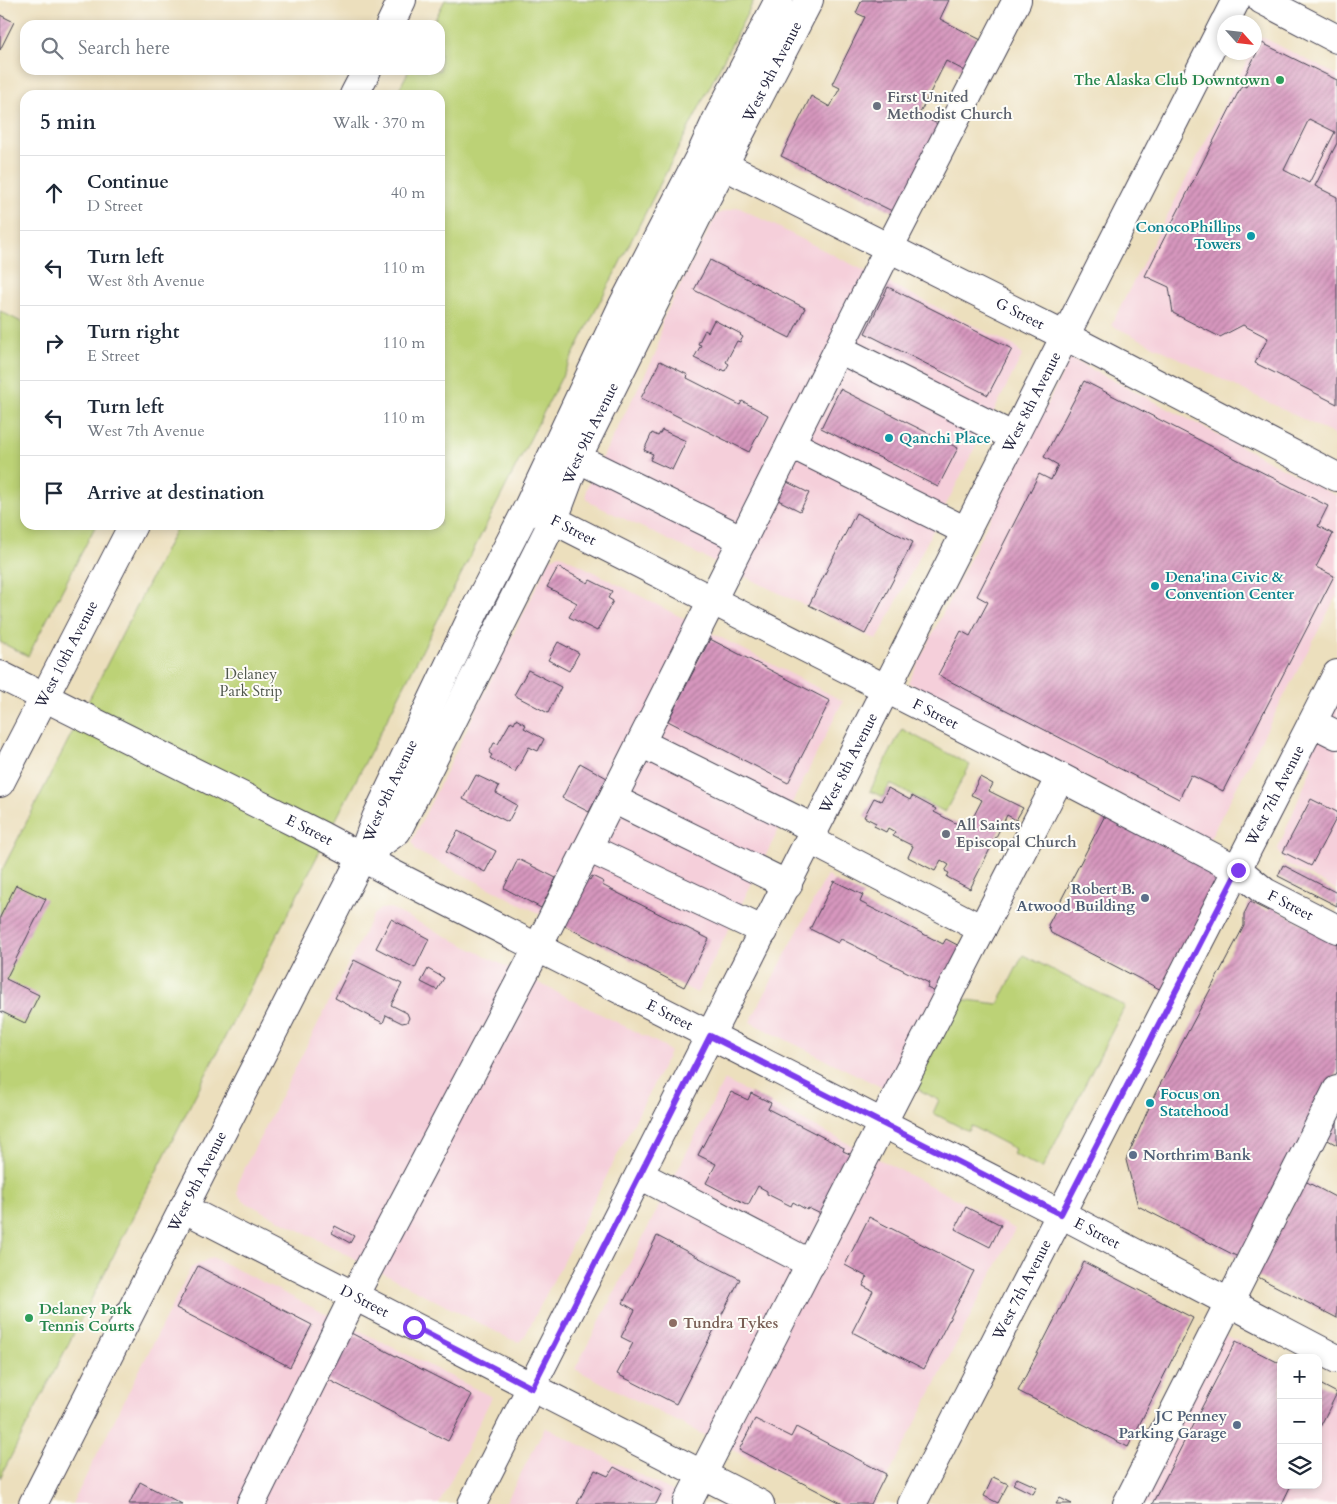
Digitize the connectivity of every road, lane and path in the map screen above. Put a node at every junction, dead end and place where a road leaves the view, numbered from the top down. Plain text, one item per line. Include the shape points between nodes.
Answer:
1 (779, 0) edge
2 (809, 0) edge
3 (1017, 0) edge
4 (1236, 0) edge
5 (1262, 0) edge
6 (1229, 15) edge
7 (1217, 39) edge
8 (1337, 39) edge
9 (364, 75) edge
10 (356, 90) edge
11 (712, 159) junction
12 (889, 248) junction
13 (1064, 336) junction
14 (839, 349) junction
15 (1014, 438) junction
16 (791, 444) junction
17 (577, 458) junction
18 (1337, 477) edge
19 (528, 507) junction
20 (554, 519) junction
21 (130, 530) edge
22 (966, 531) junction
23 (743, 540) junction
24 (713, 600) junction
25 (1337, 674) edge
26 (0, 675) edge
27 (887, 689) junction
28 (44, 697) junction
29 (1313, 723) junction
30 (1337, 735) edge
31 (641, 743) junction
32 (1060, 777) junction
33 (0, 783) edge
34 (613, 799) junction
35 (813, 835) junction
36 (588, 848) junction
37 (362, 857) junction
38 (1238, 870) junction
39 (788, 884) junction
40 (1337, 928) edge
41 (982, 929) junction
42 (764, 932) junction
43 (538, 947) junction
44 (710, 1036) junction
45 (1337, 1090) edge
46 (883, 1124) junction
47 (640, 1175) junction
48 (183, 1208) junction
49 (1061, 1214) junction
50 (811, 1264) junction
51 (354, 1296) junction
52 (1229, 1303) junction
53 (1337, 1359) edge
54 (532, 1388) junction
55 (703, 1475) junction
56 (33, 1504) edge
57 (251, 1504) edge
58 (472, 1504) edge
59 (687, 1504) edge
60 (760, 1504) edge
61 (912, 1504) edge
62 (1127, 1504) edge

1 - 11 street, West 9th Avenue via 716,121
2 - 11 street, West 9th Avenue
3 - 12 street
4 - 6 street, West 8th Avenue
5 - 8 street
7 - 13 street, West 8th Avenue
9 - 10 street
11 - 12 street, G Street
11 - 17 street, West 9th Avenue
11 - 19 street, West 9th Avenue via 623,305
12 - 13 street, G Street
12 - 14 street
13 - 15 street, West 8th Avenue
13 - 18 street, G Street
14 - 15 street
14 - 16 street
15 - 22 street, West 8th Avenue
16 - 22 street
16 - 23 street
17 - 20 street, West 9th Avenue
17 - 23 street
19 - 20 street, F Street
19 - 37 street, West 9th Avenue via 376,818
20 - 24 street, F Street
20 - 37 street, West 9th Avenue via 397,831
21 - 28 street, West 10th Avenue
22 - 27 street, West 8th Avenue
23 - 24 street
24 - 27 street, F Street
24 - 31 street
25 - 29 street, West 7th Avenue
26 - 28 street, E Street
27 - 32 street, F Street
27 - 35 street, West 8th Avenue
28 - 33 street, West 10th Avenue
28 - 37 street, E Street
29 - 30 street
29 - 38 street, West 7th Avenue
31 - 34 street
31 - 35 street
32 - 38 street, F Street
32 - 41 street
34 - 36 street
34 - 39 street
35 - 39 street, West 8th Avenue
35 - 41 street
36 - 42 street
36 - 43 street
37 - 43 street, E Street
37 - 48 street, West 9th Avenue
38 - 40 street, F Street via 1265,892
38 - 49 street, West 7th Avenue
39 - 42 street, West 8th Avenue
41 - 46 street
42 - 44 street, West 8th Avenue
43 - 44 street, E Street
43 - 51 street
44 - 46 street, E Street
44 - 47 street, West 8th Avenue
45 - 52 street
46 - 49 street, E Street
46 - 50 street
47 - 50 street
47 - 54 street, West 8th Avenue
48 - 51 street, D Street
48 - 56 street, West 9th Avenue
49 - 52 street, E Street
49 - 61 street, West 7th Avenue
50 - 55 street
51 - 54 street, D Street
51 - 57 street
52 - 53 street, E Street
52 - 62 street
54 - 55 street, D Street
54 - 58 street, West 8th Avenue
55 - 59 street
55 - 60 street, D Street

